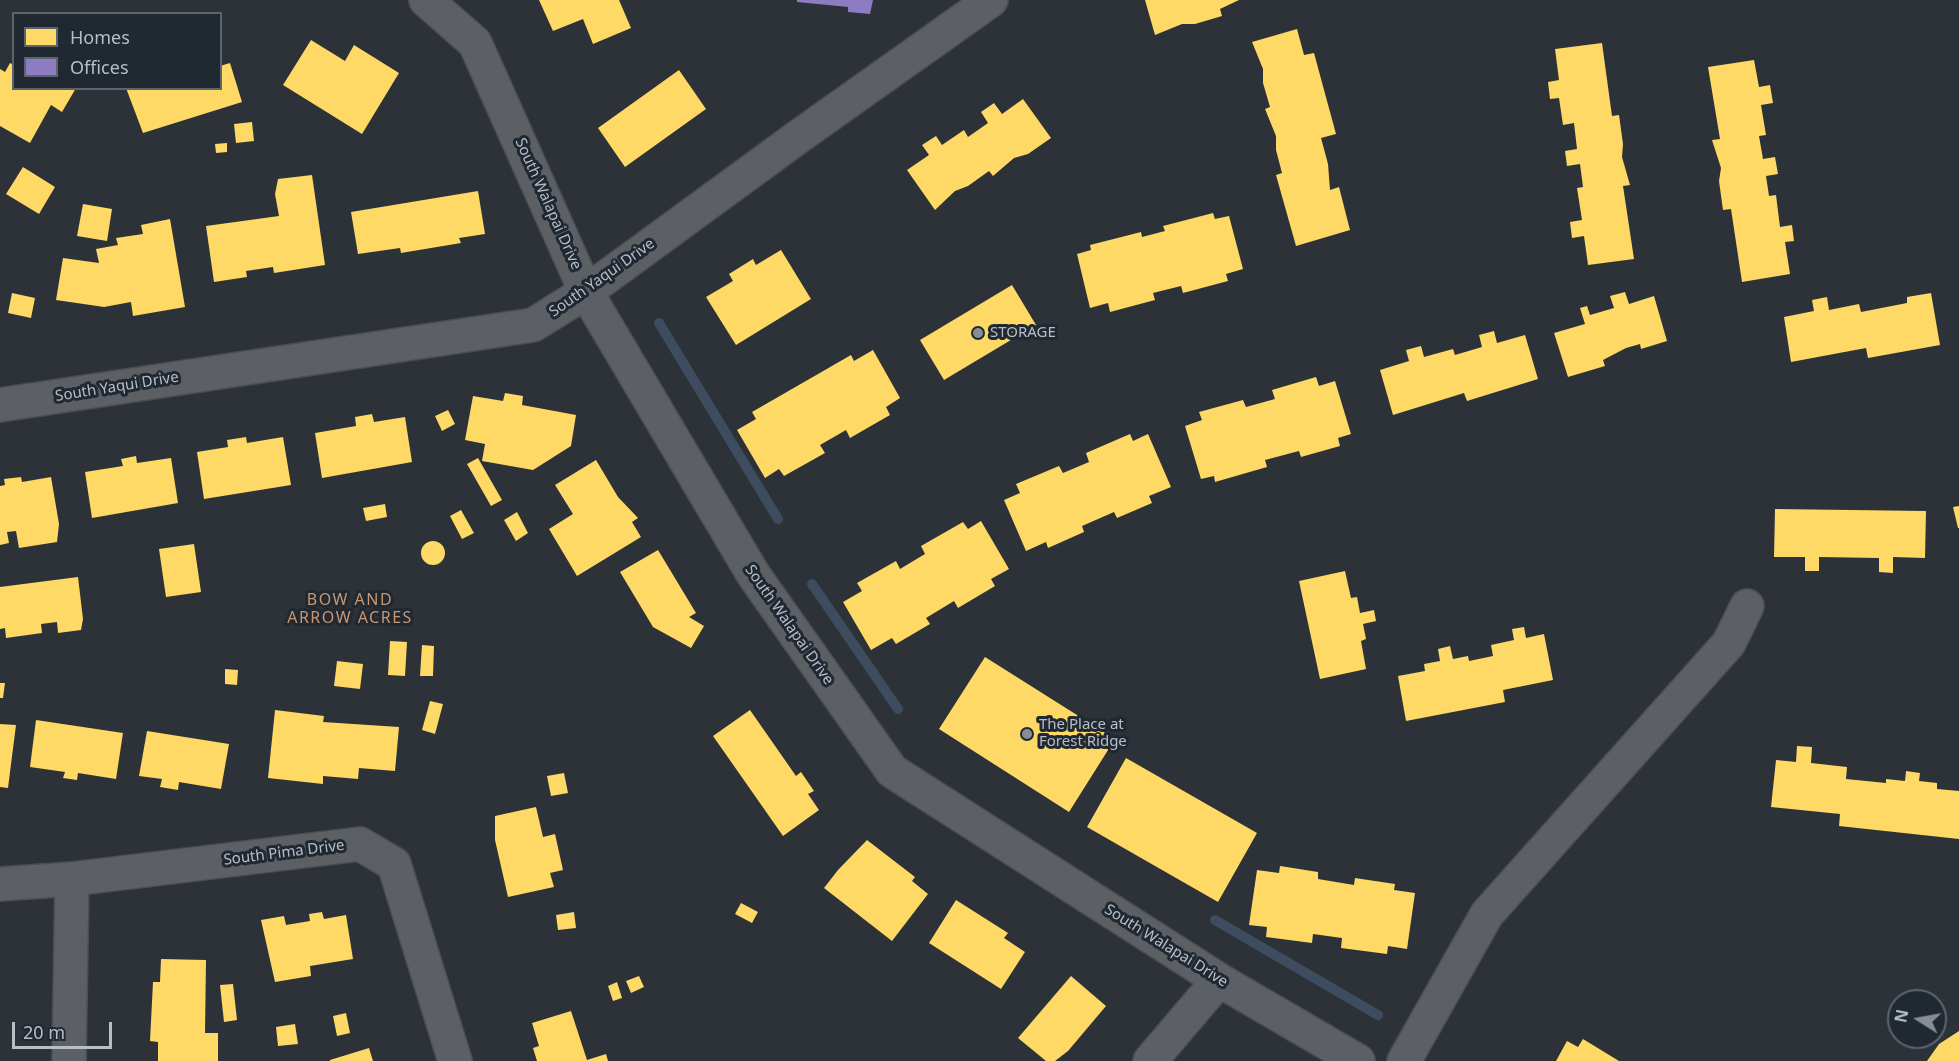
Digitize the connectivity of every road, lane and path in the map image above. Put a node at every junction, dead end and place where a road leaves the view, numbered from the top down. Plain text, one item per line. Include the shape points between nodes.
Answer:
1 (426, 0) edge
2 (992, 0) edge
3 (586, 292) junction
4 (0, 405) edge
5 (1747, 606) dead end
6 (72, 879) junction
7 (0, 884) edge
8 (1219, 980) junction
9 (69, 1061) edge
10 (455, 1061) edge
11 (1150, 1061) edge
12 (1358, 1061) edge
13 (1404, 1061) edge

1 - 3 street, South Walapai Drive via 475,43
2 - 3 street, South Yaqui Drive
3 - 4 street, South Yaqui Drive via 533,325
3 - 8 street, South Walapai Drive via 753,574 892,771
5 - 13 street via 1729,643 1487,914
6 - 7 street, South Pima Drive
6 - 9 street
6 - 10 street, South Pima Drive via 360,844 394,864
8 - 11 street
8 - 12 street, South Walapai Drive

